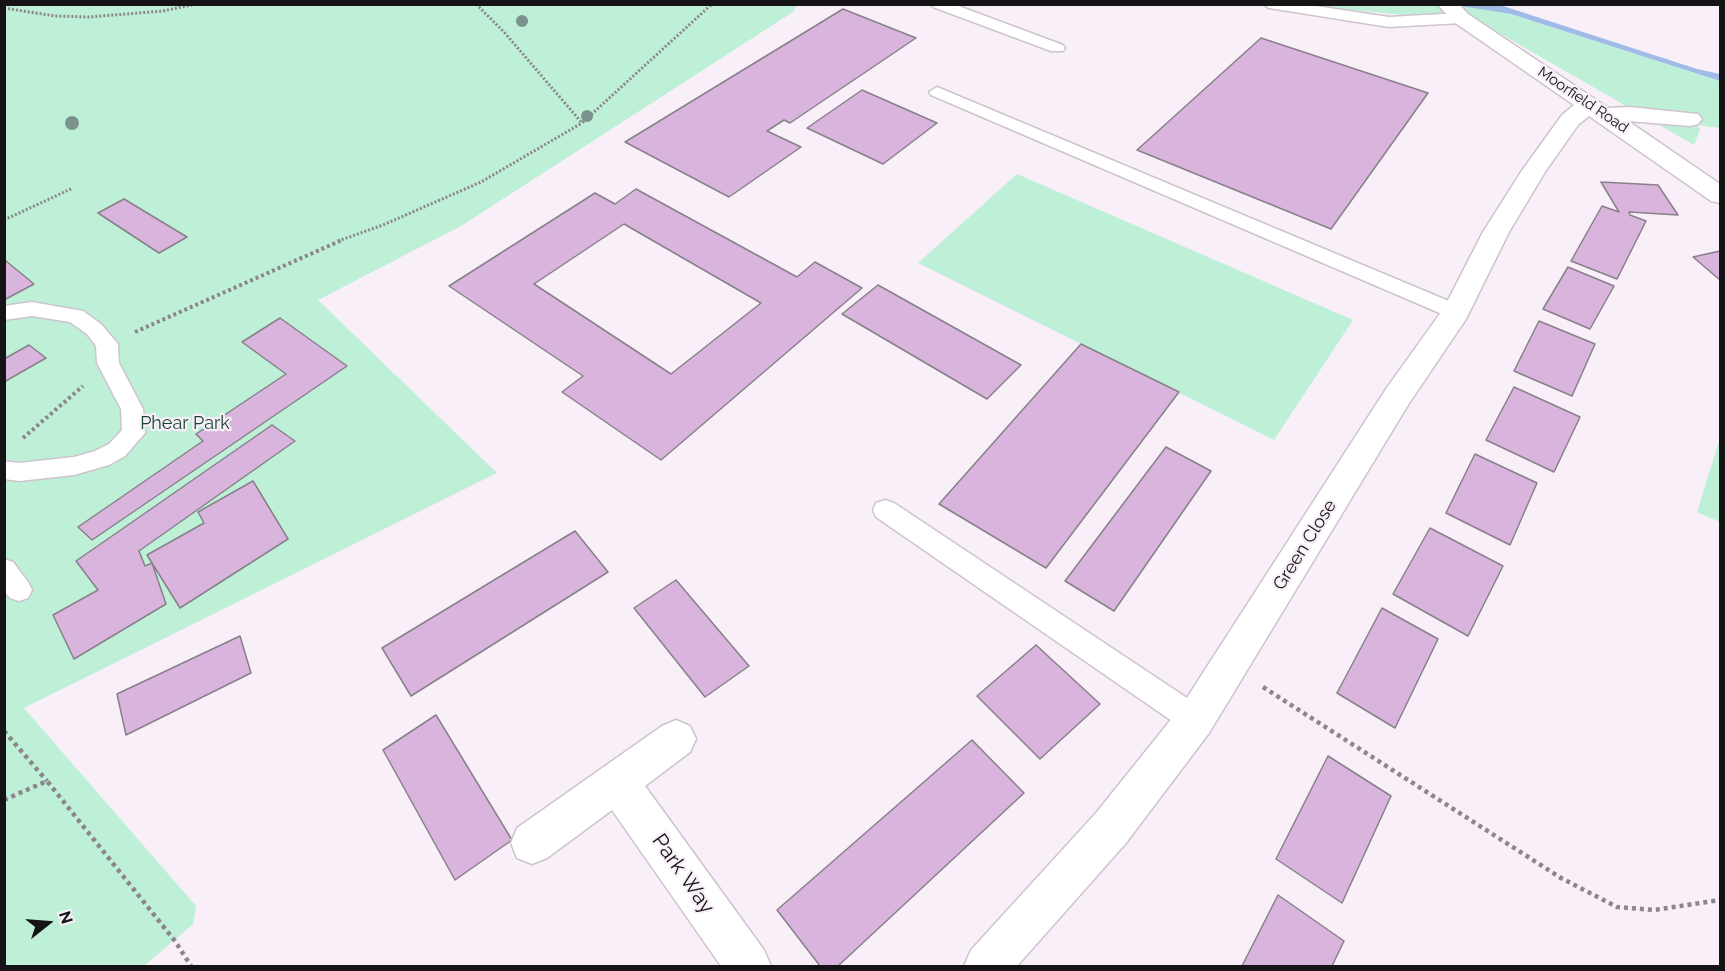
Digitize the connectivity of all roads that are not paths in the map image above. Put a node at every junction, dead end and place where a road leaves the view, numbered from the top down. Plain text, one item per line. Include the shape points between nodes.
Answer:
1 (938, 4) edge
2 (1269, 4) edge
3 (1452, 9) edge
4 (1057, 48) dead end
5 (938, 92) dead end
6 (1599, 111) junction
7 (1690, 119) dead end
8 (1720, 195) edge
9 (1456, 312) junction
10 (4, 313) edge
11 (4, 470) edge
12 (885, 510) dead end
13 (1195, 720) junction
14 (676, 739) dead end
15 (617, 782) junction
16 (532, 843) dead end
17 (748, 966) edge
18 (987, 966) edge

1 - 4 lane
2 - 3 lane via 1389,22
3 - 6 street, Moorfield Road
5 - 9 lane
6 - 7 street
6 - 8 street, Moorfield Road
6 - 9 street, Green Close via 1580,111 1570,120 1533,172 1496,232
9 - 13 street, Green Close via 1397,397
10 - 11 lane via 32,309 76,316 94,329 132,409 134,433 101,459 74,466
12 - 13 lane
13 - 18 street, Green Close via 1111,828
14 - 15 street
15 - 16 street
15 - 17 street, Park Way

